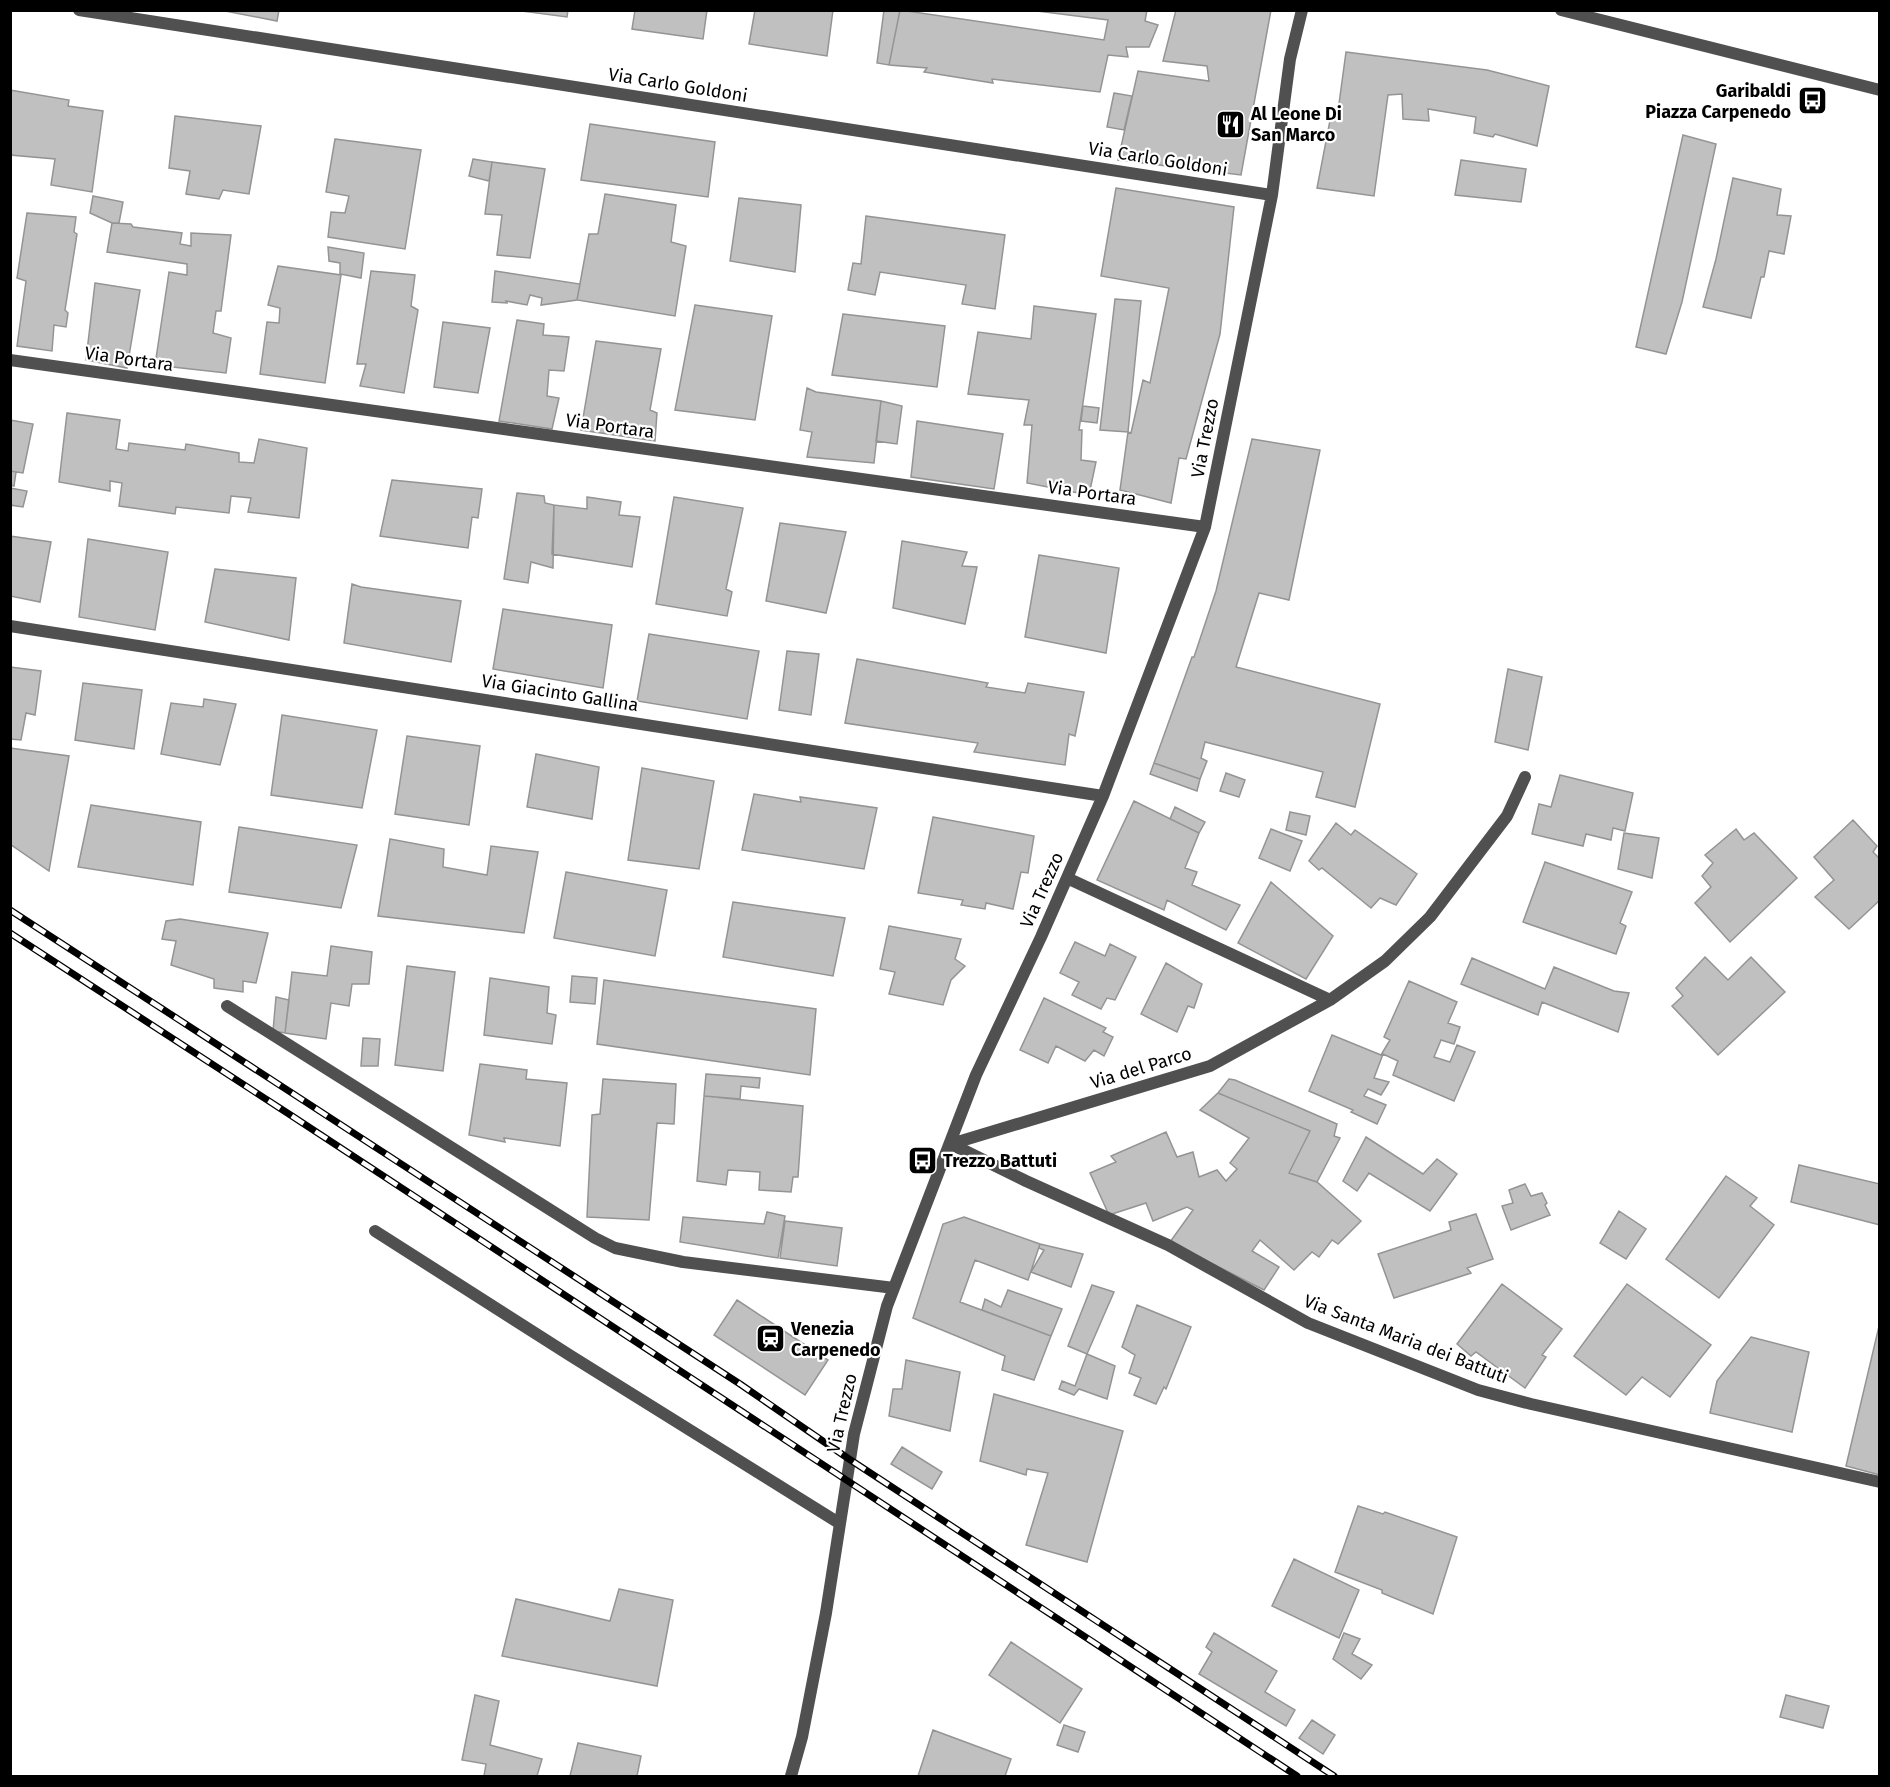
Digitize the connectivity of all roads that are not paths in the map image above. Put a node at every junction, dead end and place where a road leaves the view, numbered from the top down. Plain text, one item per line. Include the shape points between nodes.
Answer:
1 (79, 10) edge
2 (1302, 10) edge
3 (1561, 10) edge
4 (1880, 90) edge
5 (1272, 195) junction
6 (10, 360) edge
7 (1205, 527) junction
8 (10, 626) edge
9 (1525, 777) dead end
10 (1103, 796) junction
11 (1067, 878) junction
12 (1330, 1000) junction
13 (227, 1006) dead end
14 (951, 1144) junction
15 (375, 1231) dead end
16 (894, 1288) junction
17 (1880, 1482) edge
18 (839, 1523) junction
19 (790, 1776) edge

1 - 5 street, Via Carlo Goldoni
2 - 5 street, Via Trezzo via 1290,59
3 - 4 street
5 - 7 street, Via Trezzo
6 - 7 street, Via Portara
7 - 10 street, Via Trezzo
8 - 10 street, Via Giacinto Gallina
9 - 12 street, Via del Parco via 1507,816 1430,917 1385,962
10 - 11 street, Via Trezzo
11 - 12 street
11 - 14 street, Via Trezzo via 976,1075
12 - 14 street, Via del Parco via 1210,1066
13 - 16 street via 615,1248 683,1262
14 - 16 street, Via Trezzo
14 - 17 street, Via Santa Maria dei Battuti via 1168,1245 1308,1323 1478,1390
15 - 18 street
16 - 18 street, Via Trezzo via 854,1434
18 - 19 street, Via Trezzo via 824,1624 802,1737

